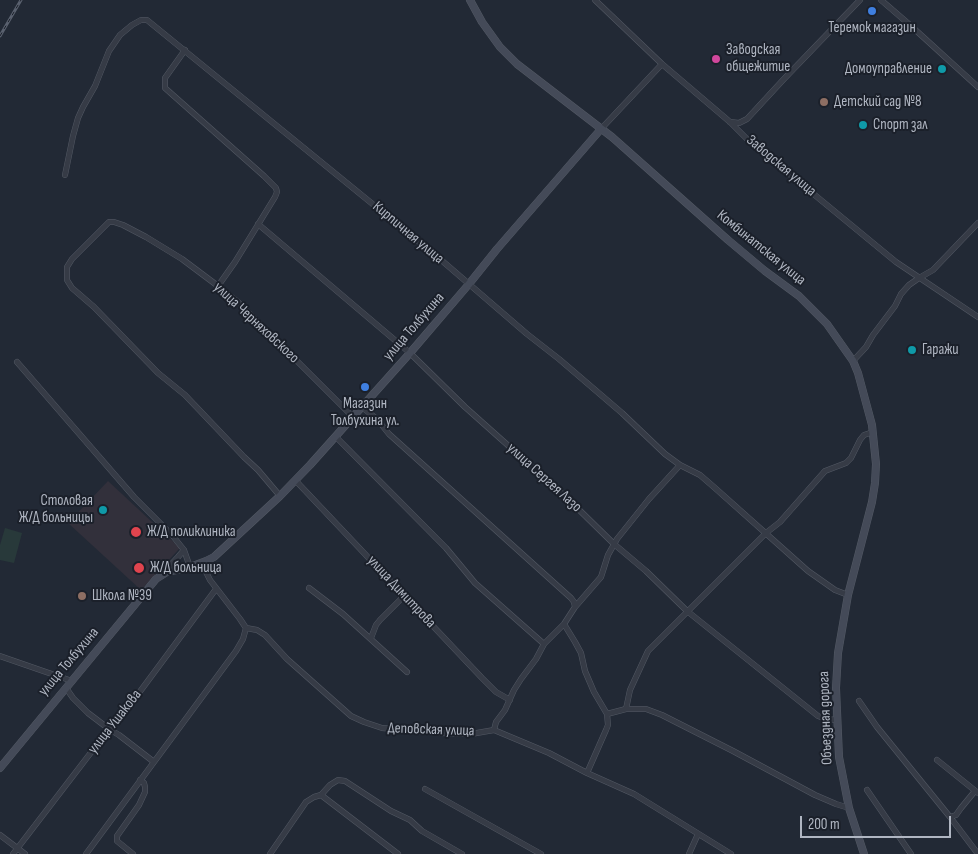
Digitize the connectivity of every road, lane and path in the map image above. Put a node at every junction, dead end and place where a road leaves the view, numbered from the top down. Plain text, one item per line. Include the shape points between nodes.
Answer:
1 (470, 0) edge
2 (595, 0) edge
3 (860, 0) edge
4 (881, 0) edge
5 (185, 50) junction
6 (662, 64) junction
7 (978, 87) edge
8 (730, 122) junction
9 (601, 129) junction
10 (66, 176) dead end
11 (978, 223) edge
12 (258, 224) junction
13 (919, 278) junction
14 (469, 284) junction
15 (218, 286) junction
16 (978, 317) edge
17 (410, 353) junction
18 (853, 361) junction
19 (17, 362) dead end
20 (363, 408) junction
21 (353, 417) junction
22 (873, 432) junction
23 (336, 436) junction
24 (680, 465) junction
25 (296, 481) junction
26 (280, 496) junction
27 (766, 534) junction
28 (614, 544) junction
29 (184, 550) junction
30 (206, 561) junction
31 (190, 567) junction
32 (161, 576) junction
33 (309, 588) dead end
34 (216, 589) junction
35 (848, 595) junction
36 (404, 596) junction
37 (575, 607) junction
38 (687, 612) junction
39 (564, 624) junction
40 (246, 628) junction
41 (370, 638) junction
42 (544, 644) junction
43 (0, 656) edge
44 (408, 672) dead end
45 (72, 681) junction
46 (66, 688) junction
47 (510, 700) junction
48 (859, 701) dead end
49 (626, 709) junction
50 (606, 714) junction
51 (837, 720) junction
52 (109, 729) junction
53 (494, 730) junction
54 (937, 760) dead end
55 (154, 762) junction
56 (0, 768) edge
57 (587, 773) junction
58 (140, 780) junction
59 (425, 789) dead end
60 (868, 790) dead end
61 (977, 792) edge
62 (321, 795) junction
63 (849, 808) junction
64 (950, 817) junction
65 (698, 834) junction
66 (0, 835) edge
67 (17, 848) junction
68 (274, 853) edge
69 (13, 854) edge
70 (26, 854) edge
71 (86, 854) edge
72 (133, 854) edge
73 (398, 854) edge
74 (462, 854) edge
75 (541, 854) edge
76 (689, 854) edge
77 (730, 854) edge
78 (864, 854) edge
79 (911, 854) edge
80 (978, 854) edge

1 - 9 main road, Комбинатская улица via 482,22 517,64
2 - 6 street, Заводская улица
3 - 8 street via 747,120
4 - 7 street
5 - 10 street, Кирпичная улица via 147,20 141,20 120,34 78,118
5 - 12 street via 165,78 165,88 276,188 275,197
5 - 14 street, Кирпичная улица
6 - 8 street, Заводская улица
6 - 9 street, улица Толбухина
8 - 13 street, Заводская улица
9 - 14 main road, улица Толбухина
9 - 18 main road, Комбинатская улица via 809,305
11 - 13 street via 933,270
12 - 15 street
12 - 17 street, улица Сергея Лазо
13 - 16 street, Заводская улица
13 - 18 street via 909,285
14 - 17 main road, улица Толбухина
14 - 24 street, Кирпичная улица
15 - 21 street, улица Черняховского
15 - 26 street, улица Черняховского via 182,259 114,222 109,222 67,267 67,280 72,288 185,396
17 - 20 main road, улица Толбухина
17 - 28 street, улица Сергея Лазо
18 - 22 main road, Комбинатская улица
19 - 29 street
20 - 21 main road, улица Толбухина
20 - 37 street via 571,598
21 - 23 main road, улица Толбухина
22 - 27 street via 864,435 846,463 825,471
22 - 35 main road, Комбинатская улица via 876,482
23 - 25 main road, улица Толбухина
23 - 42 street via 446,548 475,583
24 - 27 street, Кирпичная улица via 715,488
24 - 28 street
25 - 26 main road, улица Толбухина
25 - 36 street, улица Димитрова
26 - 30 main road, улица Толбухина via 225,548
27 - 35 street via 808,571
27 - 38 street
28 - 37 street via 601,577
28 - 38 street, улица Сергея Лазо
29 - 31 street
29 - 32 street, улица Толбухина
30 - 31 main road, улица Толбухина
30 - 34 street, Деповская улица via 206,572
31 - 32 main road, улица Толбухина
32 - 45 main road, улица Толбухина
33 - 41 street
34 - 40 street, Деповская улица
34 - 52 street, улица Ушакова
35 - 51 main road, Объездная дорога via 838,653
36 - 41 street via 380,620
36 - 47 street, улица Димитрова via 496,692
37 - 39 street
38 - 49 street via 648,651 630,690
38 - 51 street, улица Сергея Лазо via 818,716
39 - 42 street
39 - 50 street via 581,654 585,671
40 - 53 street, Деповская улица via 265,635 351,716 364,722 382,728 439,733 470,734
40 - 55 street via 236,651
41 - 44 street
42 - 47 street
43 - 45 street
45 - 46 main road, улица Толбухина
46 - 52 street via 88,713
46 - 56 main road, улица Толбухина
47 - 53 street
48 - 64 street
49 - 50 street
49 - 63 street via 646,709 662,715 815,796
50 - 57 street via 608,724
51 - 63 main road, Объездная дорога via 839,757
52 - 55 street
52 - 67 street, улица Ушакова
53 - 57 street, Деповская улица
54 - 61 street
55 - 58 street
57 - 65 street, Деповская улица via 634,794
58 - 71 street
58 - 72 street via 146,787 145,792 117,836 117,841
59 - 75 street
60 - 79 street
61 - 64 street via 956,815
62 - 68 street via 306,802
62 - 73 street
62 - 74 street via 330,785 345,780
63 - 78 main road, Объездная дорога
64 - 80 street
65 - 76 street
65 - 77 street, Деповская улица
66 - 67 street
67 - 69 street, улица Ушакова
67 - 70 street

